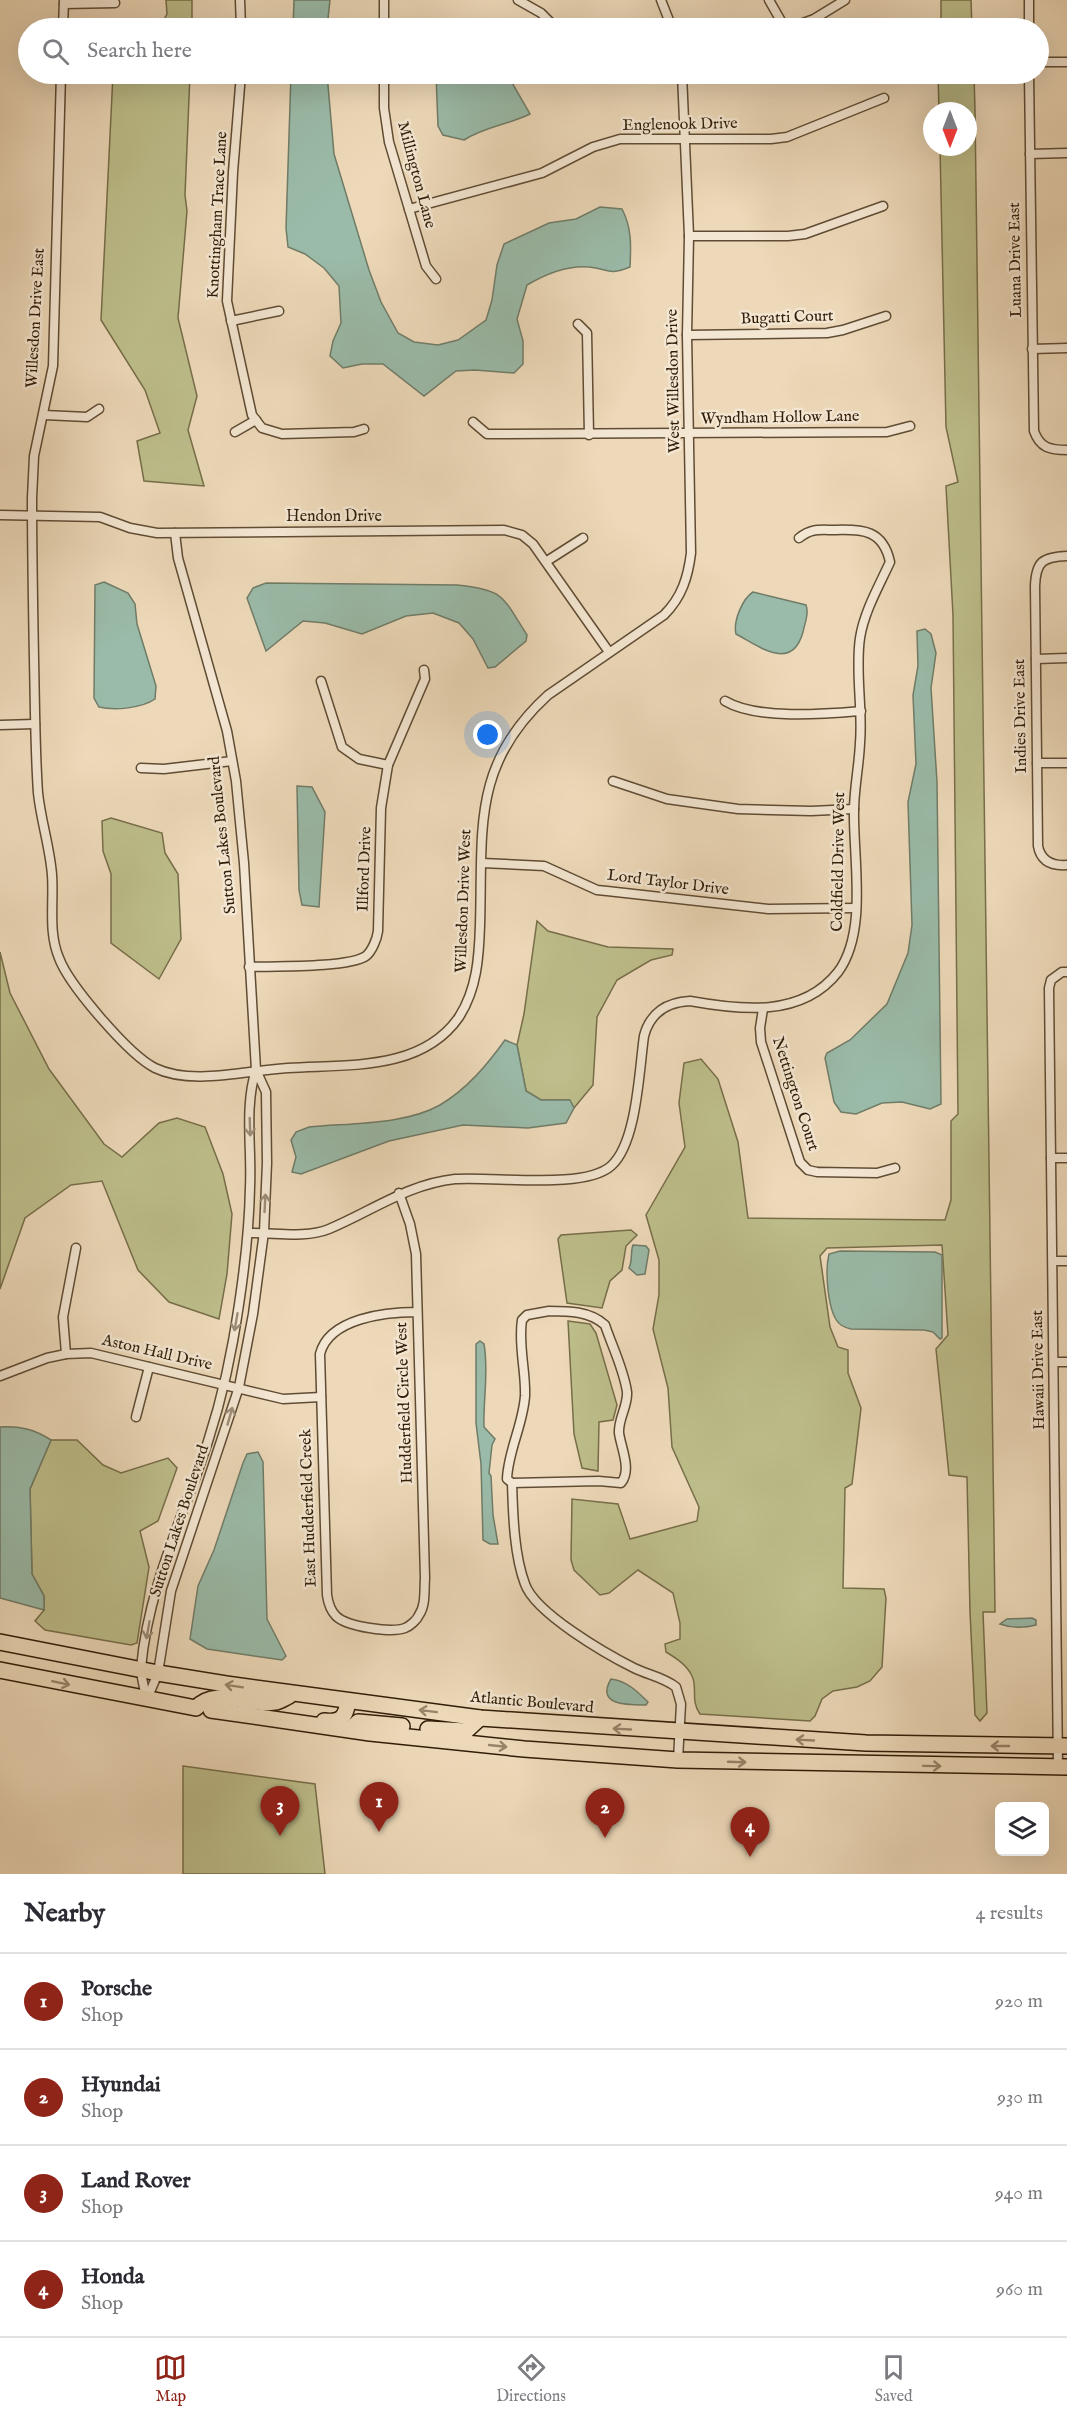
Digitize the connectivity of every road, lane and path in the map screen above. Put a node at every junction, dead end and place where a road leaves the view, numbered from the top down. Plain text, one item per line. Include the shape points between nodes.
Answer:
1 (240, 0) edge
2 (384, 0) edge
3 (518, 0) edge
4 (660, 0) edge
5 (770, 0) edge
6 (845, 0) edge
7 (1029, 0) edge
8 (64, 2) edge
9 (115, 3) dead end
10 (63, 18) edge
11 (241, 18) edge
12 (384, 18) edge
13 (546, 18) edge
14 (668, 18) edge
15 (779, 18) edge
16 (816, 18) edge
17 (1029, 18) edge
18 (1067, 62) edge
19 (1049, 63) edge
20 (61, 84) edge
21 (240, 84) edge
22 (384, 84) edge
23 (683, 84) edge
24 (1029, 84) edge
25 (884, 98) dead end
26 (687, 138) junction
27 (1067, 153) edge
28 (1030, 154) junction
29 (883, 206) dead end
30 (410, 209) junction
31 (689, 236) junction
32 (436, 279) dead end
33 (279, 311) dead end
34 (886, 316) dead end
35 (231, 321) junction
36 (578, 324) dead end
37 (687, 335) junction
38 (1067, 348) edge
39 (1032, 349) junction
40 (99, 409) dead end
41 (44, 415) junction
42 (256, 420) junction
43 (473, 422) dead end
44 (910, 426) dead end
45 (364, 429) dead end
46 (235, 432) dead end
47 (690, 434) junction
48 (589, 435) junction
49 (1067, 450) edge
50 (0, 515) edge
51 (32, 515) junction
52 (175, 533) junction
53 (584, 538) dead end
54 (799, 538) dead end
55 (1067, 556) edge
56 (547, 561) junction
57 (609, 652) junction
58 (1067, 658) edge
59 (1036, 659) junction
60 (424, 670) dead end
61 (321, 681) dead end
62 (725, 700) dead end
63 (861, 711) junction
64 (35, 724) junction
65 (0, 725) edge
66 (232, 761) junction
67 (1037, 764) junction
68 (1067, 764) edge
69 (388, 765) junction
70 (141, 768) dead end
71 (613, 781) dead end
72 (854, 809) junction
73 (482, 863) junction
74 (1067, 866) edge
75 (856, 908) junction
76 (249, 967) junction
77 (1067, 972) edge
78 (763, 1009) junction
79 (256, 1070) junction
80 (1051, 1158) junction
81 (1067, 1158) edge
82 (895, 1168) dead end
83 (399, 1193) junction
84 (264, 1232) junction
85 (248, 1233) junction
86 (76, 1248) dead end
87 (1053, 1261) junction
88 (1067, 1261) edge
89 (417, 1312) junction
90 (66, 1354) junction
91 (1054, 1362) junction
92 (1067, 1362) edge
93 (149, 1367) junction
94 (0, 1376) edge
95 (224, 1384) junction
96 (239, 1387) junction
97 (321, 1397) junction
98 (136, 1417) dead end
99 (1056, 1475) junction
100 (1067, 1475) edge
101 (512, 1483) junction
102 (180, 1516) junction
103 (195, 1520) junction
104 (1057, 1595) junction
105 (1067, 1595) edge
106 (336, 1616) joint
107 (0, 1642) edge
108 (0, 1670) edge
109 (141, 1670) junction
110 (158, 1673) junction
111 (293, 1694) junction
112 (147, 1700) junction
113 (348, 1701) junction
114 (203, 1709) junction
115 (480, 1718) junction
116 (273, 1720) junction
117 (350, 1730) junction
118 (680, 1732) junction
119 (1063, 1746) edge
120 (678, 1760) junction
121 (1063, 1767) edge

1 - 11 street
2 - 12 street
3 - 13 street
4 - 14 street
5 - 15 street
6 - 16 street
7 - 17 street
8 - 9 street
8 - 10 street
18 - 19 street
20 - 41 street, Willesdon Drive East via 52,366
21 - 35 street, Knottingham Trace Lane via 228,289
22 - 30 street, Millington Lane via 389,142
23 - 26 street, West Willesdon Drive
24 - 28 street, Luana Drive East
25 - 26 street, Englenook Drive via 787,137
26 - 30 street, Englenook Drive via 620,139 593,147 542,173
26 - 31 street, West Willesdon Drive
27 - 28 street
28 - 39 street, Luana Drive East
29 - 31 street via 805,234
30 - 32 street, Millington Lane via 426,266
31 - 37 street, West Willesdon Drive
33 - 35 street
34 - 37 street, Bugatti Court via 827,333
35 - 42 street, Knottingham Trace Lane
36 - 48 street via 587,333
37 - 47 street, West Willesdon Drive
38 - 39 street
39 - 49 street, Luana Drive East via 1034,431 1040,444
40 - 41 street via 87,417
41 - 51 street, Willesdon Drive East via 34,456
42 - 45 street via 262,428 282,434
42 - 46 street
43 - 48 street, Wyndham Hollow Lane via 487,434
44 - 47 street, Wyndham Hollow Lane via 887,432
47 - 48 street, Wyndham Hollow Lane
47 - 57 street, West Willesdon Drive via 691,553 686,583 664,615
50 - 51 street, Hendon Drive
51 - 52 street, Hendon Drive via 100,517 139,530
51 - 64 street, Willesdon Drive East
52 - 56 street, Hendon Drive via 504,530 528,539
52 - 66 street, Sutton Lakes Boulevard
53 - 56 street
54 - 63 street, Coldfield Drive West via 809,530 860,529 874,535 888,553 890,562 860,641
55 - 59 street, Indies Drive East via 1049,558 1037,568
56 - 57 street, Hendon Drive
57 - 73 street, Willesdon Drive West via 548,695 520,722 502,750 488,789 482,822
58 - 59 street
59 - 67 street, Indies Drive East
60 - 69 street, Illford Drive via 425,679
61 - 69 street via 342,747 359,759
62 - 63 street via 736,707 765,713
63 - 72 street, Coldfield Drive West
64 - 65 street
64 - 79 street, Willesdon Drive East via 41,818 52,873 54,945 78,992 133,1052 157,1069 194,1076
66 - 70 street
66 - 76 street, Sutton Lakes Boulevard via 244,863
67 - 68 street
67 - 74 street, Indies Drive East via 1040,854 1051,864
69 - 76 street, Illford Drive via 381,808 378,931 369,952 346,962
71 - 72 street via 667,798 738,809
72 - 75 street, Coldfield Drive West
73 - 75 street, Lord Taylor Drive via 544,866 597,890 618,893 768,909
73 - 79 street, Willesdon Drive West via 476,979 458,1018 443,1034 417,1052 382,1062
75 - 78 street, Coldfield Drive West via 852,942 839,971 800,1000
76 - 79 street, Sutton Lakes Boulevard
77 - 80 street, Hawaii Drive East via 1051,980 1049,988
78 - 82 street, Nettington Court via 763,1051 800,1162 817,1172 877,1173
78 - 83 street, Coldfield Drive West via 679,1002 653,1017 644,1036 630,1136 619,1158 599,1174 576,1179 451,1179
84 -> 79 street, Sutton Lakes Boulevard via 266,1092
79 -> 85 street, Sutton Lakes Boulevard via 249,1090
80 - 81 street
80 - 87 street, Hawaii Drive East
83 - 84 street, Coldfield Drive West via 328,1229 311,1233
83 - 89 street, Hudderfield Circle West via 414,1240
84 - 85 street, Coldfield Drive West
84 - 96 street, Sutton Lakes Boulevard
85 -> 95 street, Sutton Lakes Boulevard
86 - 90 street via 63,1317
87 - 88 street
87 - 91 street, Hawaii Drive East
89 - 97 street, East Hudderfield Creek via 376,1315 331,1334 325,1340 320,1360
89 - 106 street, Hudderfield Circle West via 423,1608 410,1624 398,1629 351,1625
90 - 93 street, Aston Hall Drive via 91,1353
90 - 94 street, Aston Hall Drive
91 - 92 street
91 - 99 street, Hawaii Drive East
93 - 95 street, Aston Hall Drive
93 - 98 street
95 - 96 street, Aston Hall Drive
95 - 102 street, Sutton Lakes Boulevard
96 - 97 street, Aston Hall Drive via 290,1400
103 -> 96 street, Sutton Lakes Boulevard
97 - 106 street, East Hudderfield Creek via 327,1595
99 - 100 street
99 - 104 street, Hawaii Drive East
101 - 101 street via 621,1483 625,1479 619,1427 627,1390 605,1324 600,1320 570,1311 527,1315 522,1320 525,1395 508,1461 507,1479
101 - 118 street via 520,1561 530,1594 552,1616 600,1648 676,1687 681,1704
102 - 103 street
102 -> 109 street, Sutton Lakes Boulevard via 159,1576
103 - 110 street, Sutton Lakes Boulevard via 171,1591
104 - 105 street
104 - 119 street, Hawaii Drive East
107 - 109 highway, Atlantic Boulevard
108 -> 112 highway
109 - 110 highway, Atlantic Boulevard
109 - 112 street, Sutton Lakes Boulevard
111 -> 110 highway, Atlantic Boulevard
110 - 112 street, Sutton Lakes Boulevard
111 - 113 highway, Atlantic Boulevard
111 - 114 highway via 275,1702 212,1699 201,1702
112 - 114 highway
115 -> 113 highway, Atlantic Boulevard
113 - 116 highway via 346,1714 333,1722 292,1717
114 - 116 highway
115 - 117 highway via 466,1731 366,1722 358,1722
118 -> 115 highway, Atlantic Boulevard
116 - 117 highway
117 -> 120 highway via 524,1749
119 -> 118 highway, Atlantic Boulevard via 866,1743
118 - 120 street
119 - 121 street, Hawaii Drive East
120 -> 121 highway

